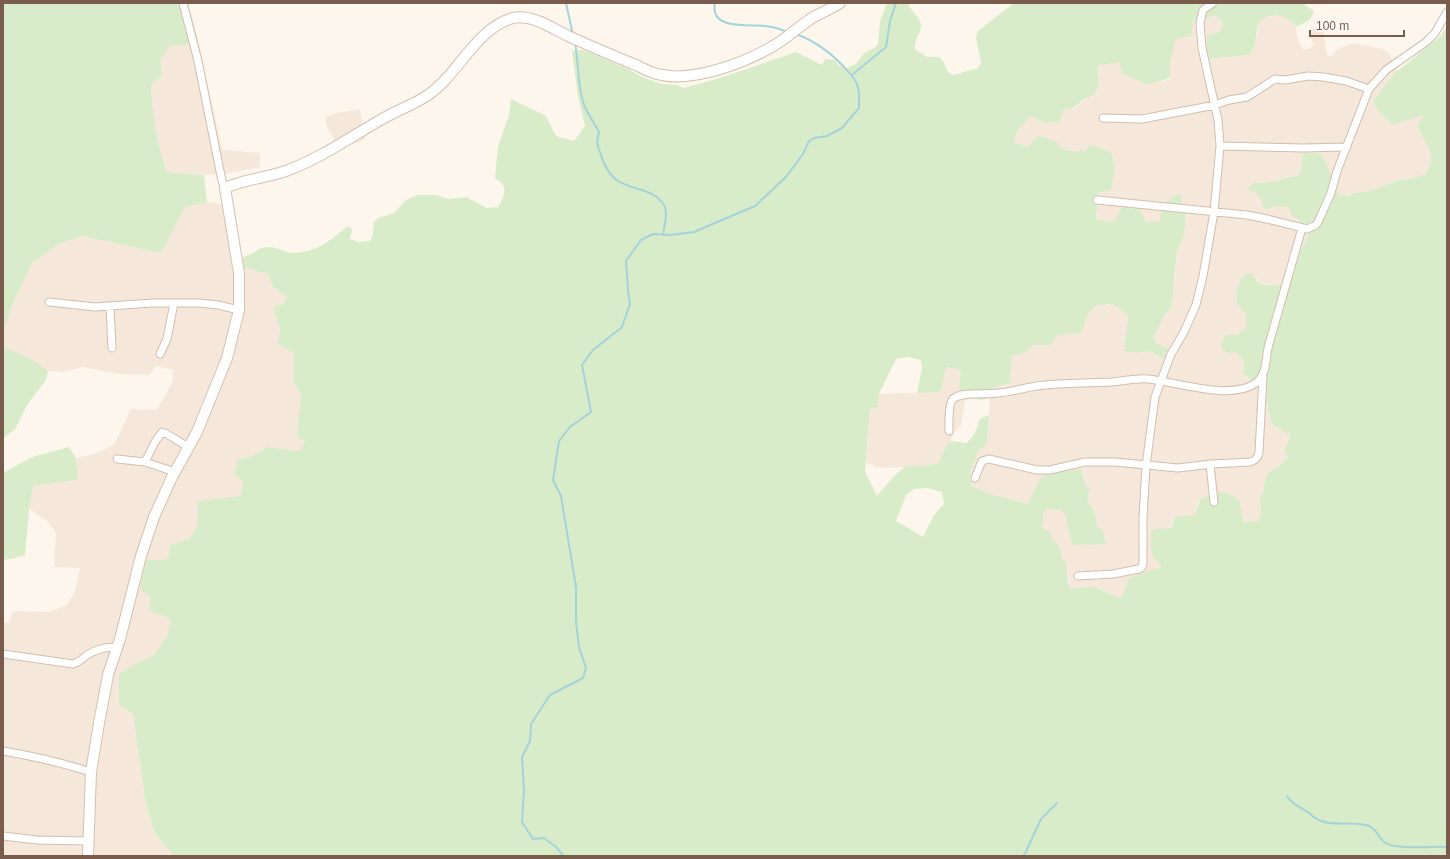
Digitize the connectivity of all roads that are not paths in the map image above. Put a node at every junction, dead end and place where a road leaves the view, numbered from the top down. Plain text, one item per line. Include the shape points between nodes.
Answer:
1 (183, 3) edge
2 (840, 3) edge
3 (1213, 3) edge
4 (1447, 12) edge
5 (1369, 90) junction
6 (1215, 105) junction
7 (1103, 118) dead end
8 (1220, 146) junction
9 (1347, 147) junction
10 (225, 188) junction
11 (1097, 200) dead end
12 (1214, 212) junction
13 (1302, 228) junction
14 (49, 302) dead end
15 (174, 304) junction
16 (110, 307) junction
17 (239, 310) junction
18 (112, 348) dead end
19 (160, 354) dead end
20 (1263, 376) junction
21 (1160, 381) junction
22 (949, 431) dead end
23 (188, 447) junction
24 (117, 459) dead end
25 (145, 462) junction
26 (1210, 464) junction
27 (1146, 466) junction
28 (175, 472) junction
29 (975, 478) dead end
30 (1214, 502) dead end
31 (1078, 576) dead end
32 (118, 647) junction
33 (3, 654) edge
34 (3, 751) edge
35 (91, 772) junction
36 (3, 836) edge
37 (89, 841) junction
38 (88, 856) edge

1 - 10 street
2 - 10 main road via 751,58 714,72 682,76 662,76 530,18 515,18 495,26 428,95 307,161 285,171
3 - 6 street via 1203,10 1200,23 1202,48
4 - 5 street via 1426,42 1386,70
5 - 6 street via 1346,81 1308,76 1275,80 1247,97
5 - 9 street
6 - 7 street via 1142,118
6 - 8 street
8 - 9 street
8 - 12 street
9 - 13 street via 1319,220 1311,228
10 - 17 main road via 239,273
11 - 12 street
12 - 13 street via 1267,219
12 - 21 street via 1196,305
13 - 20 street via 1269,344
14 - 16 street
15 - 16 street via 152,303
15 - 17 street via 199,303
15 - 19 street via 167,339
16 - 18 street
17 - 23 main road via 227,358 197,432
20 - 21 street via 1255,384 1240,390 1197,388
20 - 26 street via 1258,457 1250,462
21 - 22 street via 1135,379 1044,385 1004,393 958,396 951,402
21 - 27 street via 1155,397
23 - 25 street via 162,432
23 - 28 main road
24 - 25 street
25 - 28 street
26 - 27 street via 1178,468
26 - 30 street
27 - 29 street via 1085,462 1050,470 1038,470 985,459 980,464
27 - 31 street via 1142,567 1113,574
28 - 32 main road via 154,517 143,550
32 - 33 street via 101,648 73,664
32 - 35 main road via 108,675
34 - 35 street via 67,764
35 - 37 main road
36 - 37 street via 37,840
37 - 38 main road

